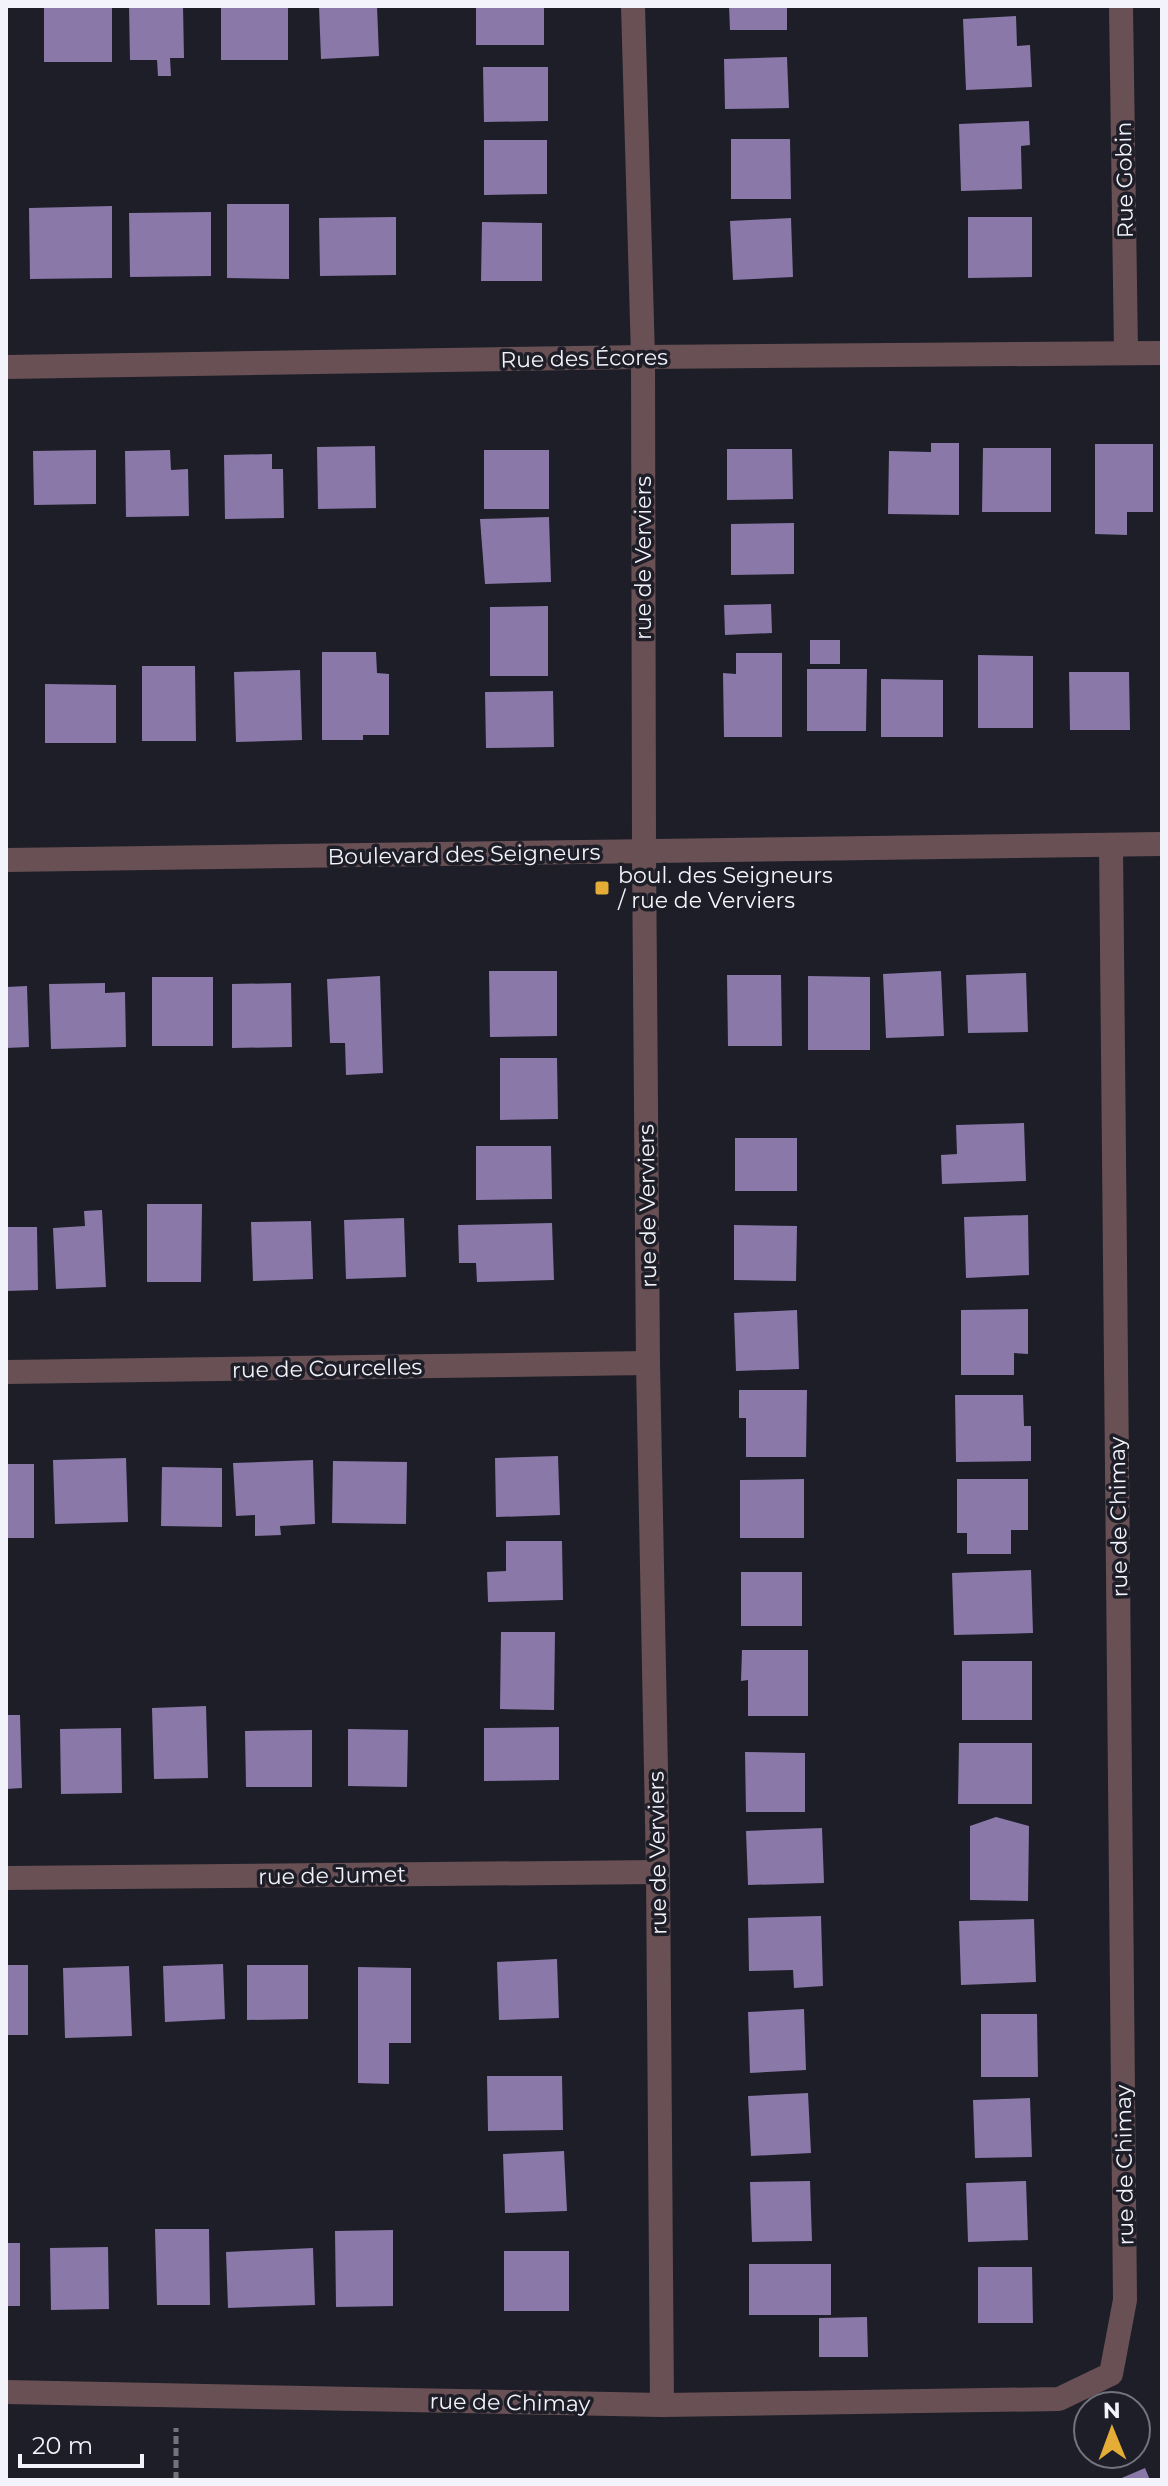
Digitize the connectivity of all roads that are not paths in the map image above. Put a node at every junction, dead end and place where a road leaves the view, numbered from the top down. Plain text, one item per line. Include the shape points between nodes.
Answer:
1 (633, 6) edge
2 (1121, 6) edge
3 (1126, 353) junction
4 (1162, 353) edge
5 (643, 357) junction
6 (6, 367) edge
7 (1162, 844) edge
8 (1111, 845) junction
9 (644, 851) junction
10 (6, 860) edge
11 (648, 1363) junction
12 (6, 1372) edge
13 (658, 1872) junction
14 (6, 1878) edge
15 (6, 2392) edge
16 (662, 2405) junction

1 - 5 street, rue de Verviers
2 - 3 street, Rue Gobin
3 - 4 street, Rue des Écores
3 - 5 street, Rue des Écores
5 - 6 street, Rue des Écores
5 - 9 street, rue de Verviers
7 - 8 street, Boulevard des Seigneurs
8 - 9 street, Boulevard des Seigneurs
8 - 16 street, rue de Chimay via 1125,2300 1111,2374 1059,2399
9 - 10 street, Boulevard des Seigneurs
9 - 11 street, rue de Verviers
11 - 12 street, rue de Courcelles
11 - 13 street, rue de Verviers
13 - 14 street, rue de Jumet
13 - 16 street, rue de Verviers
15 - 16 street, rue de Chimay

